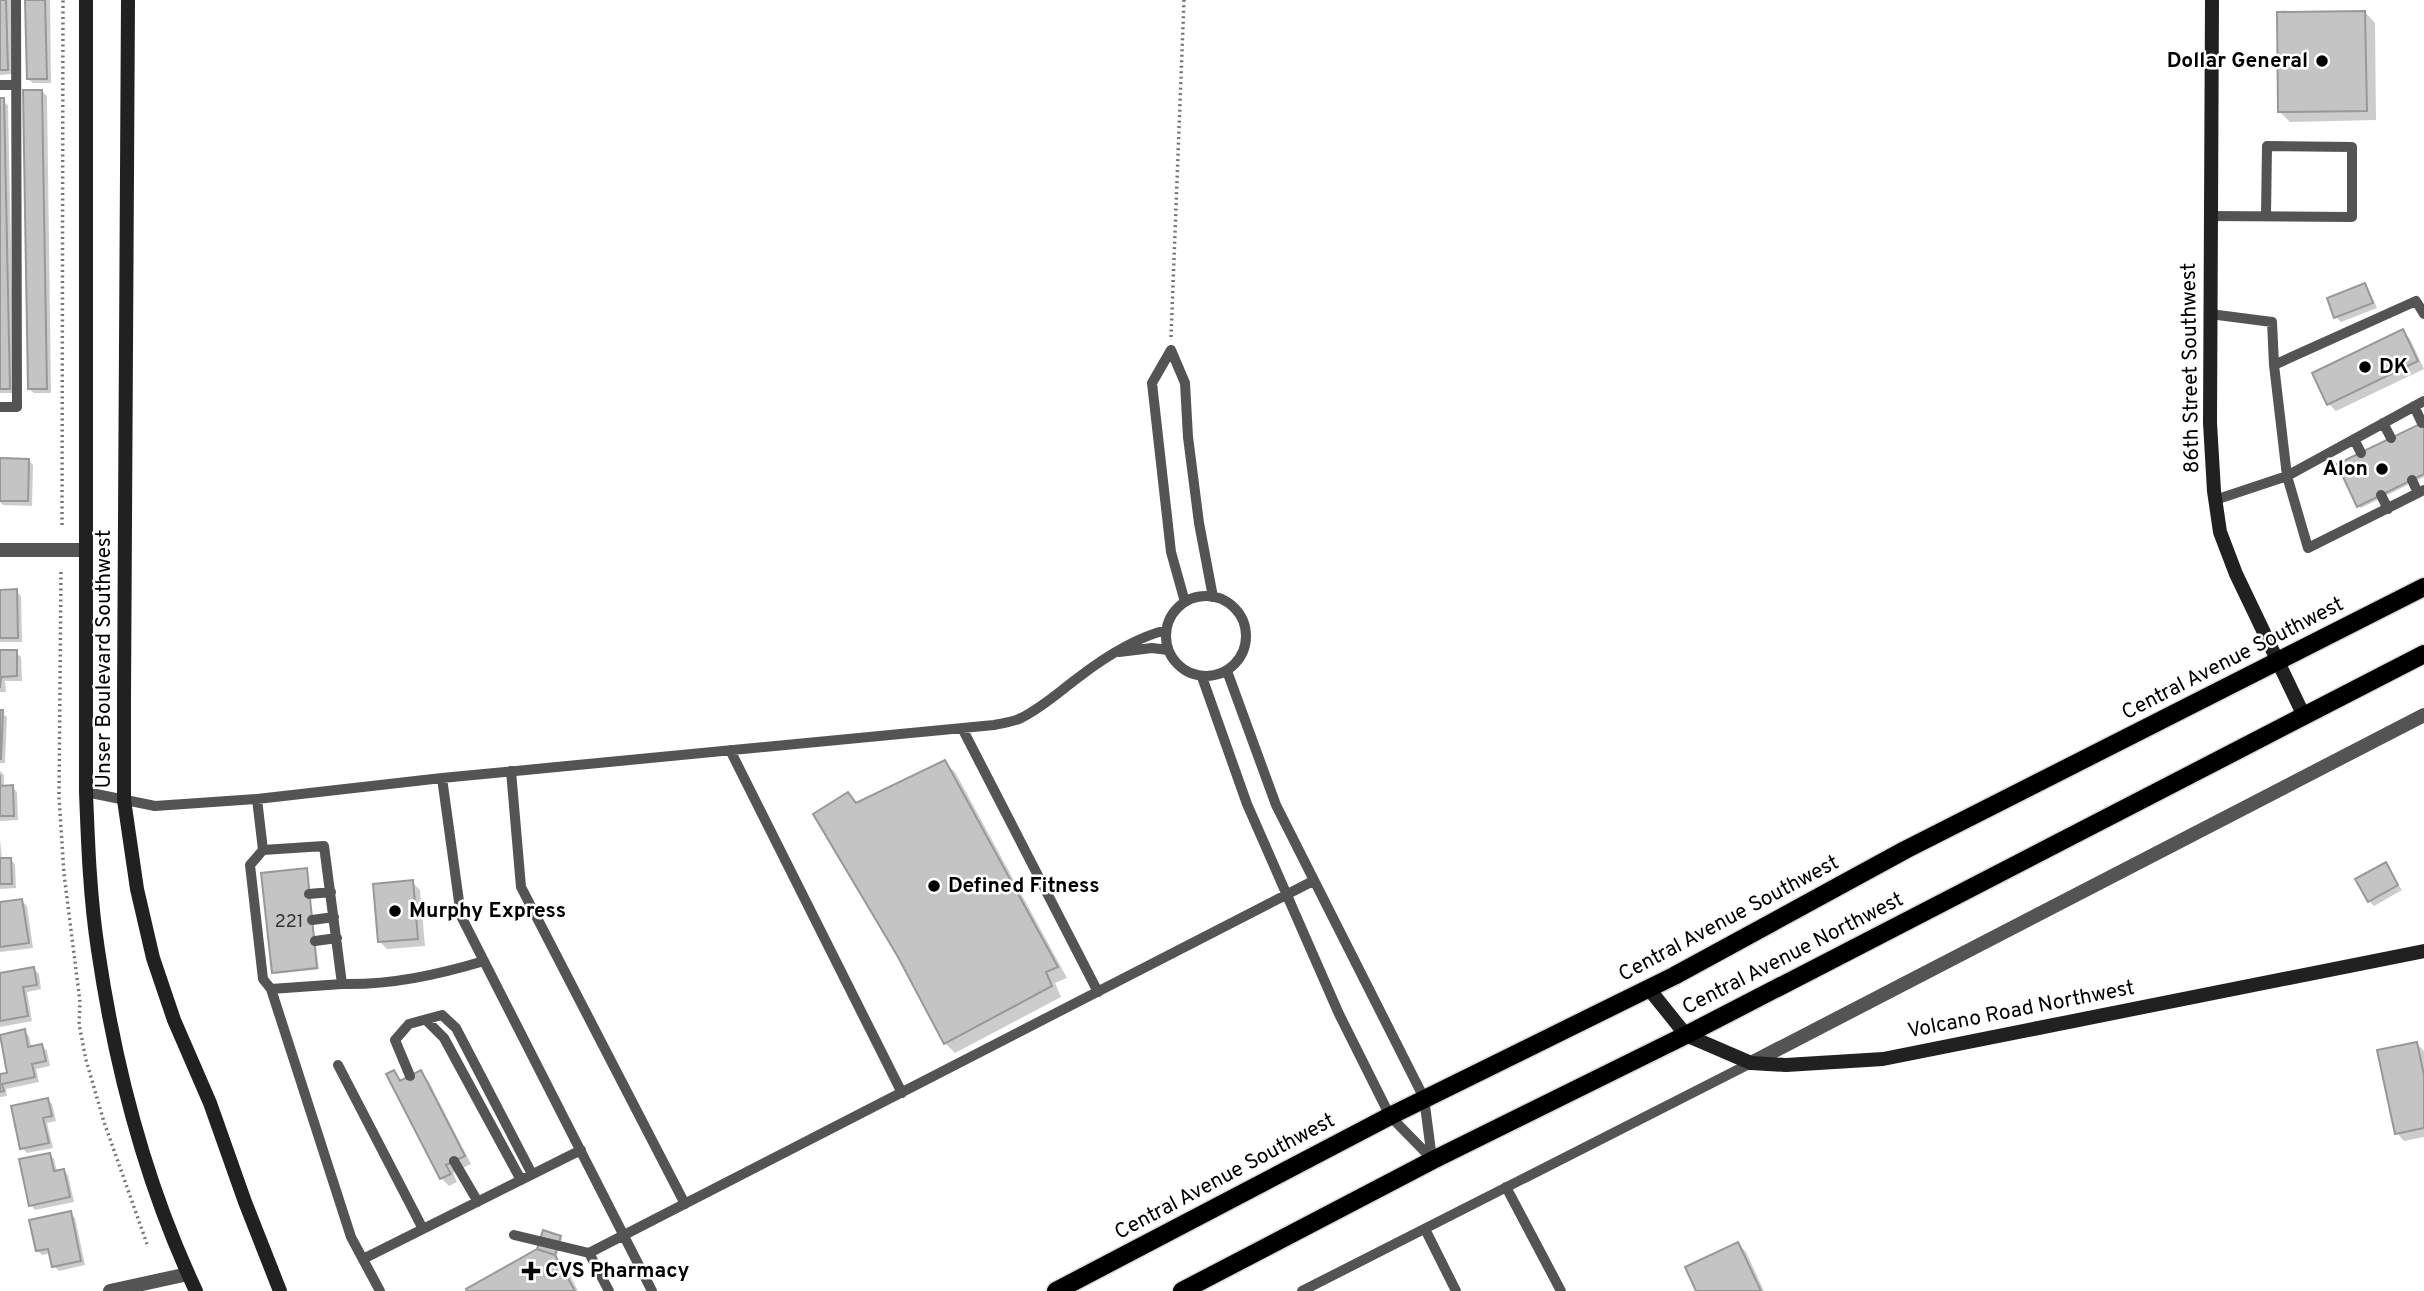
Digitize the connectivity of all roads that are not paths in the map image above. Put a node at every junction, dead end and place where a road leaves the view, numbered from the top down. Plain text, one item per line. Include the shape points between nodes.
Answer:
1 (16, 0) edge
2 (86, 0) edge
3 (128, 0) edge
4 (2212, 0) edge
5 (0, 85) edge
6 (16, 85) junction
7 (2266, 215) junction
8 (2210, 216) junction
9 (2210, 314) junction
10 (2424, 314) edge
11 (2274, 365) junction
12 (2419, 403) edge
13 (0, 407) edge
14 (2383, 423) junction
15 (2422, 423) dead end
16 (2391, 438) dead end
17 (2354, 439) junction
18 (2361, 453) dead end
19 (2287, 476) junction
20 (2412, 480) dead end
21 (2421, 492) edge
22 (2381, 495) dead end
23 (2215, 500) junction
24 (2388, 509) junction
25 (0, 550) edge
26 (85, 550) junction
27 (2424, 587) edge
28 (1213, 597) junction
29 (1185, 602) junction
30 (1166, 630) junction
31 (1168, 650) junction
32 (1115, 653) junction
33 (2424, 654) edge
34 (2277, 663) junction
35 (1227, 670) junction
36 (1202, 677) junction
37 (2424, 715) edge
38 (2304, 716) junction
39 (962, 728) junction
40 (730, 750) junction
41 (511, 771) junction
42 (442, 778) junction
43 (86, 792) junction
44 (257, 799) junction
45 (124, 800) junction
46 (263, 850) junction
47 (1313, 881) junction
48 (331, 892) junction
49 (310, 894) dead end
50 (1287, 895) junction
51 (334, 917) junction
52 (312, 920) dead end
53 (337, 938) junction
54 (315, 941) dead end
55 (2424, 951) edge
56 (484, 961) junction
57 (342, 984) junction
58 (271, 989) junction
59 (1648, 989) junction
60 (1098, 992) junction
61 (426, 1020) junction
62 (1686, 1035) junction
63 (1751, 1063) junction
64 (338, 1065) dead end
65 (410, 1076) dead end
66 (902, 1093) junction
67 (1424, 1098) junction
68 (1390, 1116) junction
69 (581, 1150) junction
70 (1433, 1160) junction
71 (454, 1161) dead end
72 (532, 1174) junction
73 (521, 1180) junction
74 (1506, 1187) junction
75 (478, 1202) junction
76 (685, 1204) junction
77 (423, 1229) junction
78 (1425, 1229) junction
79 (514, 1235) dead end
80 (624, 1236) junction
81 (589, 1253) junction
82 (363, 1259) junction
83 (188, 1274) junction
84 (110, 1291) edge
85 (196, 1291) edge
86 (280, 1291) edge
87 (380, 1291) edge
88 (609, 1291) edge
89 (652, 1291) edge
90 (1056, 1291) edge
91 (1182, 1291) edge
92 (1302, 1291) edge
93 (1456, 1291) edge
94 (1561, 1291) edge

1 - 6 lane
2 - 26 main road, Unser Boulevard Southwest
3 - 45 main road, Unser Boulevard Southwest
4 - 8 main road, 86th Street Southwest
5 - 6 lane
6 - 13 lane via 17,407
7 - 7 lane via 2352,216 2353,147 2267,146
7 - 8 lane
8 - 9 main road, 86th Street Southwest
9 - 11 lane via 2272,322
9 - 23 main road, 86th Street Southwest
10 - 11 lane via 2416,301
11 - 19 lane
12 - 14 lane
12 - 15 lane
14 - 16 lane
14 - 17 lane
17 - 18 lane
17 - 19 lane
19 - 23 lane
19 - 24 lane via 2308,548
20 - 21 lane
21 - 24 lane
22 - 24 lane
23 - 34 main road, 86th Street Southwest via 2220,532
25 - 26 street
26 - 43 main road, Unser Boulevard Southwest
27 - 34 main road, Central Avenue Southwest
28 - 29 lane
28 - 29 lane via 1199,523 1185,383 1171,350 1152,383 1171,552
28 - 35 lane via 1226,602 1244,622 1244,649
29 - 30 lane via 1176,609
30 - 31 lane
30 - 32 lane
31 - 32 lane
31 - 36 lane via 1181,668
32 - 39 lane via 1018,720
33 - 38 main road, Central Avenue Northwest
34 - 38 main road, 86th Street Southwest
34 - 59 main road, Central Avenue Southwest via 1905,850
35 - 36 lane
35 - 47 lane via 1276,805
36 - 50 lane via 1247,804
37 - 63 street
38 - 62 main road, Central Avenue Northwest
39 - 40 lane
39 - 60 lane
40 - 41 lane
40 - 66 lane
41 - 42 lane
41 - 76 lane via 521,887
42 - 44 lane
42 - 56 lane via 461,916
43 - 45 lane
43 - 83 main road, Unser Boulevard Southwest via 97,950 111,1020 135,1128
44 - 45 lane via 155,806
44 - 46 lane
45 - 86 main road, Unser Boulevard Southwest via 153,958
46 - 48 lane via 324,846
46 - 58 lane via 250,865 259,900 263,979
47 - 50 lane
47 - 67 lane
48 - 49 lane
48 - 51 lane
50 - 60 lane
50 - 68 lane
51 - 52 lane
51 - 53 lane
53 - 54 lane
53 - 57 lane
55 - 63 main road, Volcano Road Northwest via 1883,1059
56 - 57 lane via 436,976
56 - 69 lane
57 - 58 lane
58 - 82 lane via 351,1237
59 - 62 main road, Volcano Road Northwest
59 - 67 main road, Central Avenue Southwest
60 - 66 lane
61 - 65 lane via 409,1024 396,1040
61 - 72 lane via 442,1015 456,1028
61 - 73 lane via 444,1038
62 - 63 main road, Volcano Road Northwest
62 - 70 main road, Central Avenue Northwest
63 - 74 lane
64 - 77 lane
66 - 76 lane
67 - 68 main road, Central Avenue Southwest
67 - 70 lane
68 - 70 lane
68 - 90 main road, Central Avenue Southwest
69 - 72 lane
69 - 80 lane
70 - 91 main road, Central Avenue Northwest
71 - 75 lane
72 - 73 lane
73 - 75 lane
74 - 78 lane
74 - 94 lane
75 - 77 lane
76 - 80 lane
77 - 82 lane
78 - 92 lane
78 - 93 lane
79 - 81 lane
80 - 81 lane
80 - 89 lane
81 - 88 lane
82 - 87 lane
83 - 84 street
83 - 85 main road, Unser Boulevard Southwest

